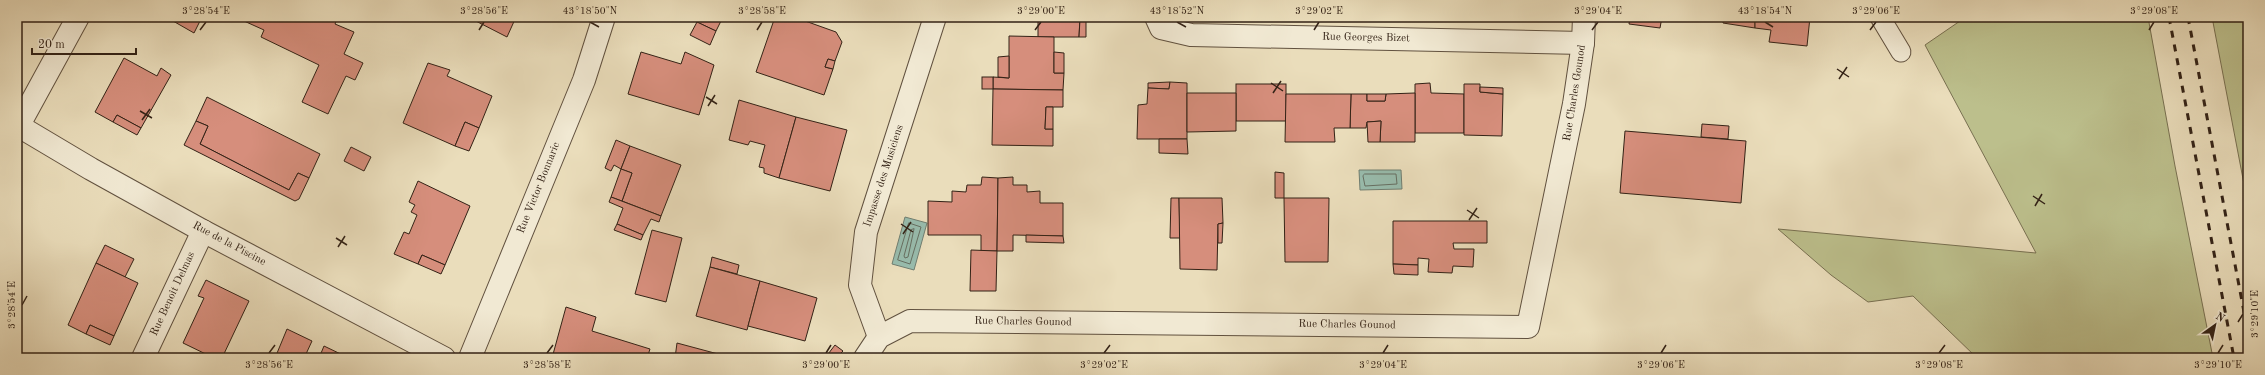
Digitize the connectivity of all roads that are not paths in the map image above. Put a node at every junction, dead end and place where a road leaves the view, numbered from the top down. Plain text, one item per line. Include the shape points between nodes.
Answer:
1 (78, 17) edge
2 (604, 17) edge
3 (936, 17) edge
4 (1156, 17) edge
5 (1584, 17) edge
6 (1880, 17) edge
7 (1583, 43) junction
8 (1901, 52) dead end
9 (18, 125) edge
10 (203, 231) junction
11 (879, 337) junction
12 (143, 358) edge
13 (444, 358) edge
14 (470, 358) edge
15 (865, 358) edge

1 - 9 street
2 - 14 street, Rue Victor Bonnaric via 584,80
3 - 11 street, Impasse des Musiciens via 866,232 860,286
4 - 7 street, Rue Georges Bizet via 1161,28 1191,35
5 - 7 street, Rue Charles Gounod
6 - 8 lane
7 - 11 street, Rue Charles Gounod via 1574,104 1528,327 910,321
9 - 10 street, Rue de la Piscine
10 - 12 street, Rue Benoît Delmas
10 - 13 street, Rue de la Piscine
11 - 15 street, Rue Charles Gounod

